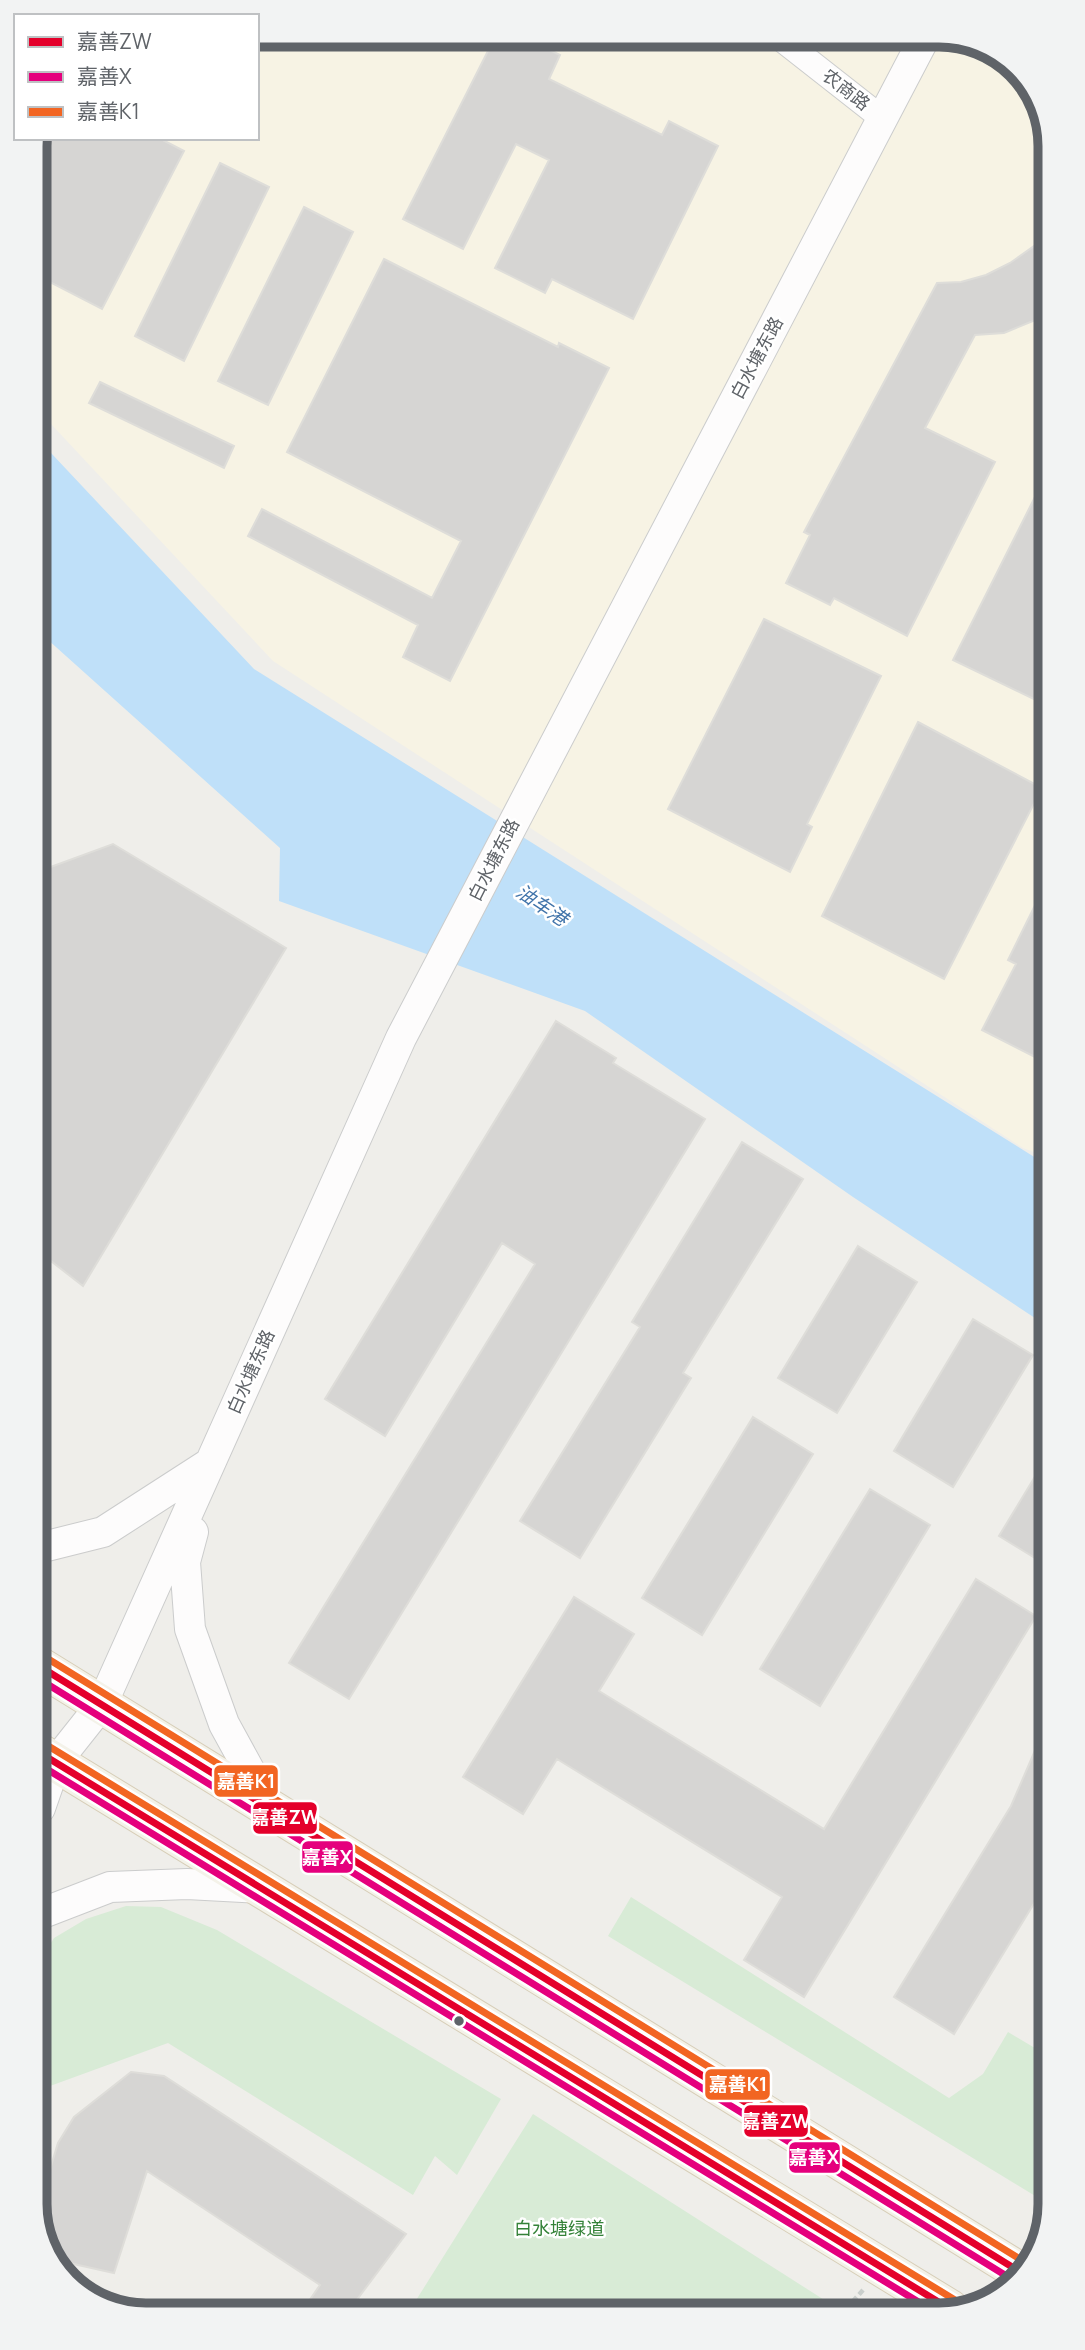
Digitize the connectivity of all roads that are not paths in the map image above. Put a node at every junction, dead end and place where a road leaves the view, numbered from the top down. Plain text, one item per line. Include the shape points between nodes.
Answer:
1 (791, 47) edge
2 (920, 47) edge
3 (883, 119) junction
4 (210, 1463) junction
5 (47, 1546) edge
6 (47, 1671) edge
7 (102, 1704) junction
8 (48, 1758) edge
9 (270, 1808) junction
10 (260, 1888) junction
11 (47, 1911) edge
12 (1014, 2268) edge
13 (940, 2303) edge

1 - 3 street, 农商路
2 - 3 street, 白水塘东路
3 - 4 street, 白水塘东路 via 401,1038
4 - 5 street via 103,1532
4 - 7 street, 白水塘东路
4 - 9 street via 185,1562 190,1629 224,1724
6 - 7 main road
7 - 8 street, 白水塘东路
7 - 9 main road
8 - 10 main road
9 - 12 main road
10 - 11 street via 187,1884 110,1887
10 - 13 main road

